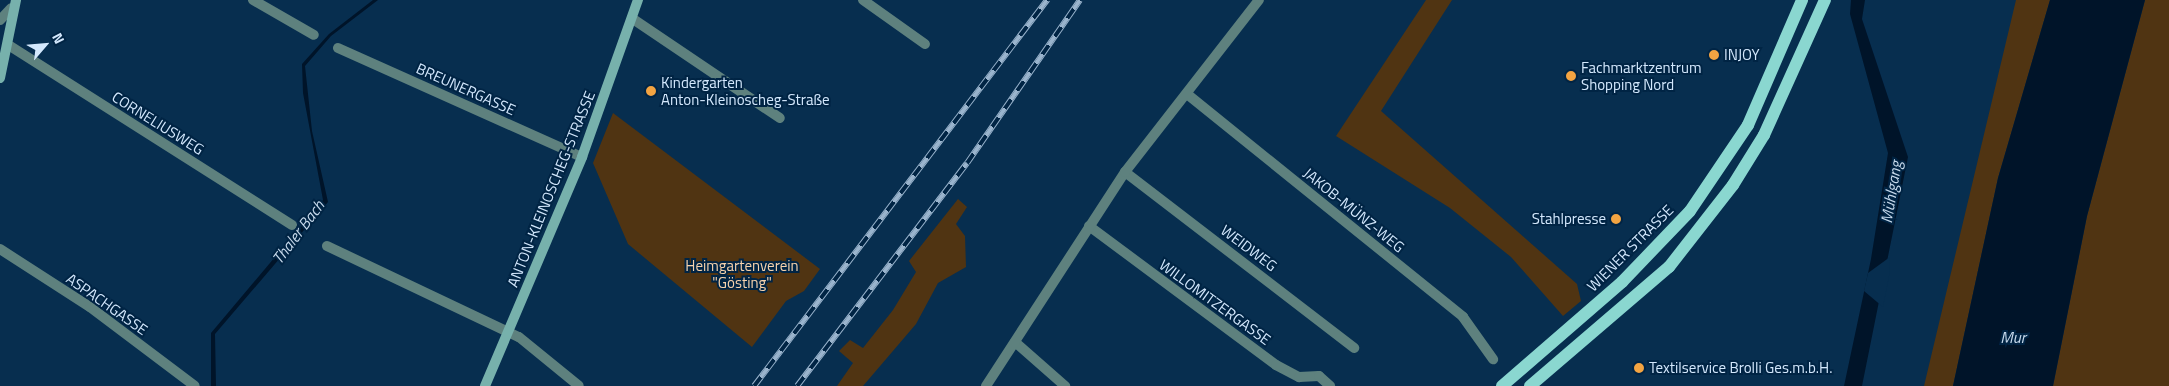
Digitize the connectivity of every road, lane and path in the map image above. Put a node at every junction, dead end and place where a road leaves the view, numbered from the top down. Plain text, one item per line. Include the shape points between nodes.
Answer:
1 (253, 0) edge
2 (638, 0) edge
3 (863, 0) edge
4 (1259, 0) edge
5 (1802, 0) edge
6 (1825, 0) edge
7 (14, 4) edge
8 (633, 18) junction
9 (0, 20) edge
10 (314, 35) dead end
11 (925, 44) dead end
12 (10, 46) junction
13 (338, 48) dead end
14 (0, 78) edge
15 (1187, 94) junction
16 (780, 118) dead end
17 (582, 157) junction
18 (1126, 172) junction
19 (292, 225) dead end
20 (1089, 226) junction
21 (326, 246) dead end
22 (0, 249) edge
23 (508, 332) junction
24 (1015, 342) junction
25 (1354, 348) dead end
26 (1493, 359) dead end
27 (195, 386) edge
28 (485, 386) edge
29 (579, 386) edge
30 (986, 386) edge
31 (1065, 386) edge
32 (1330, 386) edge
33 (1502, 386) edge
34 (1530, 386) edge

1 - 10 street
2 - 8 main road, ANTON-KLEINOSCHEG-STRASSE
3 - 11 street
4 - 15 street
5 - 33 main road, WIENER STRASSE via 1748,125 1690,212 1622,282
6 - 34 main road via 1764,135 1733,185 1668,267
7 - 9 street
7 - 12 main road
8 - 16 street
8 - 17 main road, ANTON-KLEINOSCHEG-STRASSE
12 - 14 main road
12 - 19 street, CORNELIUSWEG
13 - 17 street, BREUNERGASSE
15 - 18 street
15 - 26 street, JAKOB-MÜNZ-WEG via 1463,317
17 - 23 main road, ANTON-KLEINOSCHEG-STRASSE
18 - 20 street
18 - 25 street, WEIDWEG
20 - 24 street
20 - 32 street, WILLOMITZERGASSE via 1276,365 1299,377 1319,376
21 - 23 street
22 - 27 street, ASPACHGASSE via 90,307
23 - 28 main road, ANTON-KLEINOSCHEG-STRASSE
23 - 29 street
24 - 30 street
24 - 31 street

